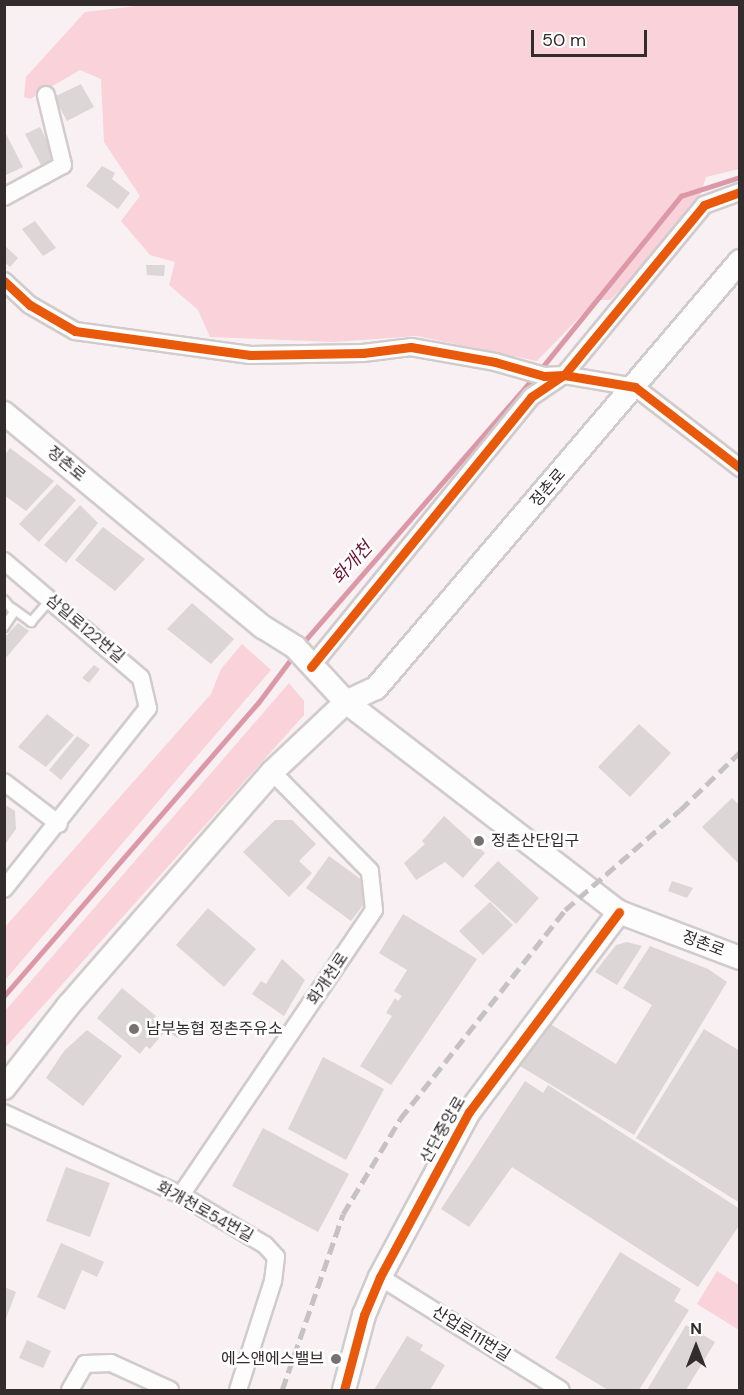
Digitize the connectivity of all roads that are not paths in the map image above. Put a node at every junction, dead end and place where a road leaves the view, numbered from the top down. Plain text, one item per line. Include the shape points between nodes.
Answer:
1 (46, 96) dead end
2 (740, 192) edge
3 (4, 197) edge
4 (740, 261) edge
5 (4, 281) edge
6 (564, 375) junction
7 (635, 387) junction
8 (4, 413) edge
9 (740, 468) edge
10 (4, 561) edge
11 (4, 600) edge
12 (50, 600) junction
13 (12, 608) junction
14 (4, 627) edge
15 (304, 657) junction
16 (346, 702) junction
17 (272, 772) junction
18 (4, 782) edge
19 (59, 824) junction
20 (4, 889) edge
21 (619, 912) junction
22 (740, 958) edge
23 (4, 1088) edge
24 (4, 1113) edge
25 (181, 1195) junction
26 (380, 1277) junction
27 (70, 1390) edge
28 (170, 1390) edge
29 (238, 1390) edge
30 (344, 1390) edge
31 (561, 1390) edge

1 - 3 street via 63,165
2 - 6 street via 704,205
4 - 7 main road, 정촌로
5 - 6 street via 30,305 75,331 250,354 363,353 411,347 544,376
6 - 7 street
6 - 15 street via 531,397
7 - 9 street
7 - 16 main road, 정촌로 via 376,688
8 - 15 main road, 정촌로
10 - 12 street, 삼일로122번길
11 - 13 lane
12 - 13 lane via 31,622
12 - 19 street, 삼일로122번길 via 141,678 148,708
13 - 14 lane via 11,619
15 - 16 main road, 정촌로
16 - 17 main road
16 - 21 main road, 정촌로
17 - 23 main road via 68,1006
17 - 25 street, 화개천로 via 370,871 374,910
18 - 19 street
19 - 20 street
21 - 22 main road, 정촌로
21 - 26 main road, 산단중앙로 via 469,1112
24 - 25 street, 화개천로54번길
25 - 29 street, 화개천로54번길 via 266,1245 276,1257 273,1281
26 - 30 main road, 산단중앙로 via 364,1315
26 - 31 street, 산업로111번길
27 - 28 street via 84,1364 111,1363

